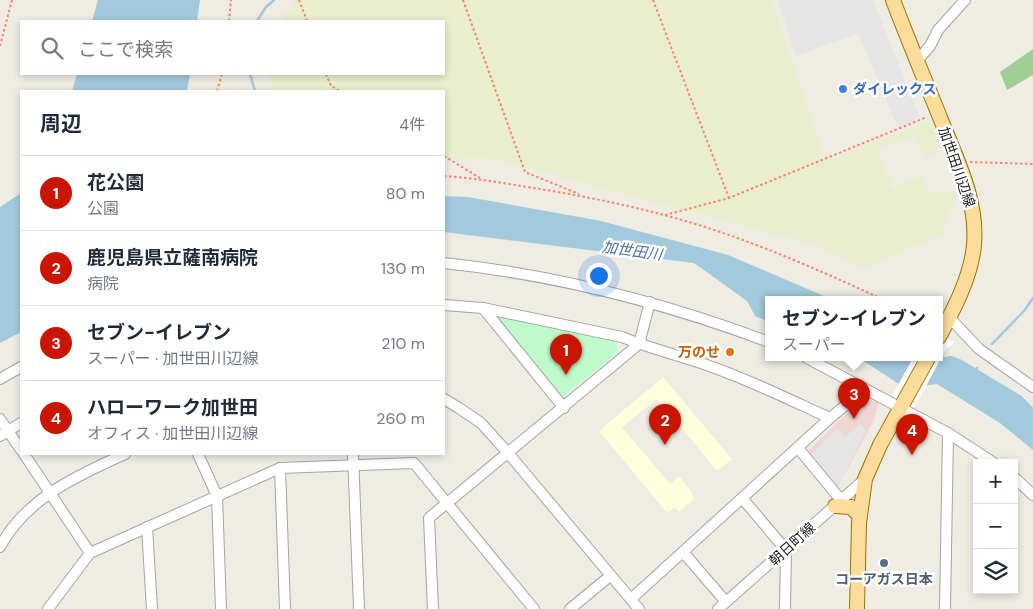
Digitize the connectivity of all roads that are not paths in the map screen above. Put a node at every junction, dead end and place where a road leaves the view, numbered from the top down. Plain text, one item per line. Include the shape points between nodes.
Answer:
1 (893, 0) edge
2 (965, 0) edge
3 (917, 62) junction
4 (445, 263) edge
5 (650, 302) junction
6 (445, 305) edge
7 (482, 308) junction
8 (950, 318) junction
9 (943, 330) edge
10 (765, 340) edge
11 (639, 344) junction
12 (813, 361) edge
13 (926, 361) edge
14 (20, 368) edge
15 (0, 379) edge
16 (1033, 387) edge
17 (865, 389) junction
18 (445, 401) edge
19 (903, 403) junction
20 (564, 408) junction
21 (830, 418) junction
22 (0, 419) edge
23 (20, 423) edge
24 (4, 433) edge
25 (948, 433) junction
26 (798, 448) junction
27 (20, 449) edge
28 (508, 453) junction
29 (25, 455) edge
30 (123, 455) edge
31 (198, 455) edge
32 (353, 455) edge
33 (988, 459) edge
34 (354, 465) junction
35 (280, 468) junction
36 (865, 479) junction
37 (1018, 481) edge
38 (50, 493) junction
39 (1033, 495) edge
40 (217, 496) junction
41 (742, 498) junction
42 (446, 503) junction
43 (838, 503) junction
44 (860, 516) junction
45 (147, 528) junction
46 (0, 547) edge
47 (786, 550) junction
48 (683, 552) junction
49 (90, 553) junction
50 (610, 576) junction
51 (631, 599) junction
52 (722, 606) edge
53 (48, 609) edge
54 (152, 609) edge
55 (221, 609) edge
56 (285, 609) edge
57 (359, 609) edge
58 (433, 609) edge
59 (534, 609) edge
60 (570, 609) edge
61 (639, 609) edge
62 (785, 609) edge
63 (858, 609) edge
64 (945, 609) edge

1 - 3 main road, 加世田川辺線
2 - 3 street via 938,30
3 - 8 main road, 加世田川辺線 via 958,162 972,206 974,245 971,262
4 - 5 street via 569,282
5 - 10 street via 718,322
5 - 11 street
6 - 7 street
7 - 11 street via 622,336
7 - 20 street
8 - 9 main road, 加世田川辺線
8 - 16 street via 979,348
11 - 20 street
11 - 21 street via 766,388
12 - 17 street
13 - 19 main road
14 - 15 street
17 - 19 street
17 - 21 street
18 - 28 street via 481,424
19 - 25 street
19 - 36 main road
20 - 28 street
21 - 26 street
22 - 24 street
23 - 24 street
24 - 27 street
25 - 33 street
25 - 64 street
26 - 41 street
26 - 43 street
28 - 42 street
28 - 50 street
29 - 38 street
30 - 38 street via 80,474
31 - 40 street
32 - 34 street
34 - 35 street
34 - 42 street via 414,463
34 - 57 street
35 - 40 street
35 - 56 street
36 - 43 street, 朝日町線
36 - 44 main road
37 - 39 street
38 - 46 street via 20,519
38 - 49 street
40 - 45 street
40 - 55 street
41 - 47 street
41 - 48 street
42 - 58 street via 430,518
42 - 59 street
43 - 44 main road via 851,507
43 - 47 street, 朝日町線
44 - 63 main road
45 - 49 street
45 - 54 street
47 - 52 street, 朝日町線
47 - 62 street
48 - 51 street
48 - 52 street
49 - 53 street
50 - 51 street
50 - 60 street
51 - 61 street

